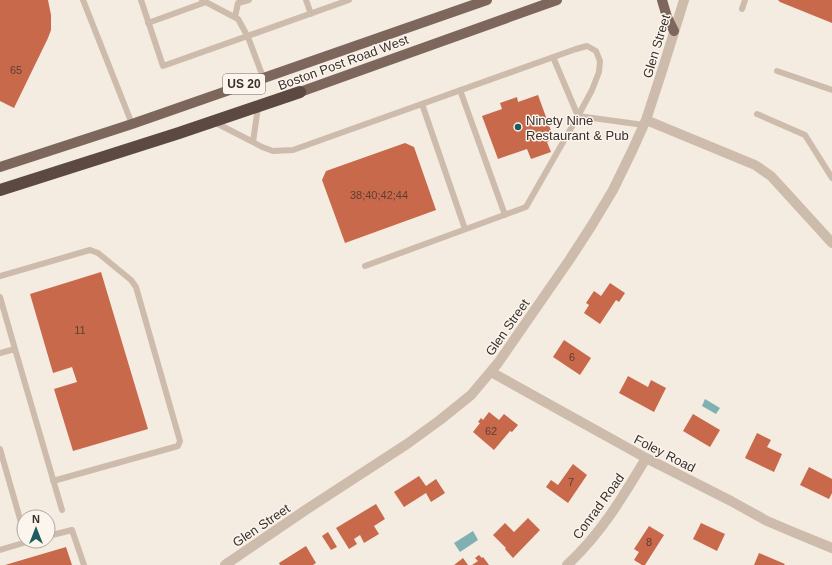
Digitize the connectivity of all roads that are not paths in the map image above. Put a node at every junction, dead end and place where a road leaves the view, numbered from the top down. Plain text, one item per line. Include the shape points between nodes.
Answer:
1 (84, 0) edge
2 (141, 0) edge
3 (249, 0) edge
4 (306, 0) edge
5 (349, 0) edge
6 (487, 0) edge
7 (557, 0) edge
8 (662, 0) edge
9 (684, 0) edge
10 (745, 0) edge
11 (204, 1) edge
12 (742, 9) dead end
13 (311, 14) junction
14 (235, 17) junction
15 (148, 23) junction
16 (674, 31) junction
17 (248, 36) junction
18 (553, 57) junction
19 (776, 71) dead end
20 (263, 78) junction
21 (460, 90) junction
22 (832, 90) edge
23 (300, 92) joint
24 (422, 104) junction
25 (258, 107) junction
26 (757, 114) dead end
27 (578, 116) junction
28 (213, 121) junction
29 (645, 123) junction
30 (132, 124) junction
31 (253, 142) junction
32 (0, 167) edge
33 (832, 178) edge
34 (0, 190) edge
35 (505, 215) junction
36 (465, 230) junction
37 (832, 243) edge
38 (365, 266) dead end
39 (0, 276) edge
40 (0, 297) edge
41 (15, 349) junction
42 (0, 353) edge
43 (491, 372) junction
44 (0, 449) edge
45 (646, 458) junction
46 (53, 481) junction
47 (17, 509) edge
48 (62, 510) dead end
49 (56, 534) edge
50 (16, 545) edge
51 (832, 548) edge
52 (0, 550) edge
53 (84, 565) edge
54 (225, 565) edge
55 (567, 565) edge

1 - 30 lane
2 - 15 lane
3 - 14 lane via 238,4
4 - 13 lane
5 - 13 lane
6 - 20 main road, Boston Post Road West / US 20
7 - 23 main road, Boston Post Road West / US 20
8 - 16 main road
9 - 16 street, Glen Street
10 - 12 lane
11 - 14 lane
11 - 15 lane
13 - 17 lane
14 - 17 lane
15 - 17 lane via 163,66
16 - 29 street, Glen Street
17 - 20 lane
18 - 21 lane
18 - 27 lane
18 - 27 lane via 587,46 596,51 600,61 599,72
19 - 22 lane
20 - 30 main road, Boston Post Road West / US 20
21 - 24 lane
21 - 35 lane
23 - 25 highway, Boston Post Road West / US 20
24 - 31 lane via 293,150 273,151
24 - 36 lane
25 - 28 highway, Boston Post Road West / US 20
25 - 31 lane
26 - 33 lane via 805,135
27 - 29 lane
27 - 35 lane via 526,207
28 - 31 lane
28 - 34 highway, Boston Post Road West / US 20
29 - 37 street via 755,165 766,172
29 - 43 street, Glen Street via 613,190 592,225
30 - 32 main road, Boston Post Road West / US 20
35 - 36 lane
36 - 38 lane
39 - 46 lane via 90,250 98,253 131,280 136,287 180,441 178,446
40 - 41 lane
41 - 42 lane
41 - 46 lane
43 - 45 street, Foley Road
43 - 54 street, Glen Street via 471,395 440,420
44 - 47 lane
45 - 51 street, Foley Road via 774,524
45 - 55 street, Conrad Road via 596,535
46 - 48 lane
49 - 53 lane via 72,530
50 - 52 lane

